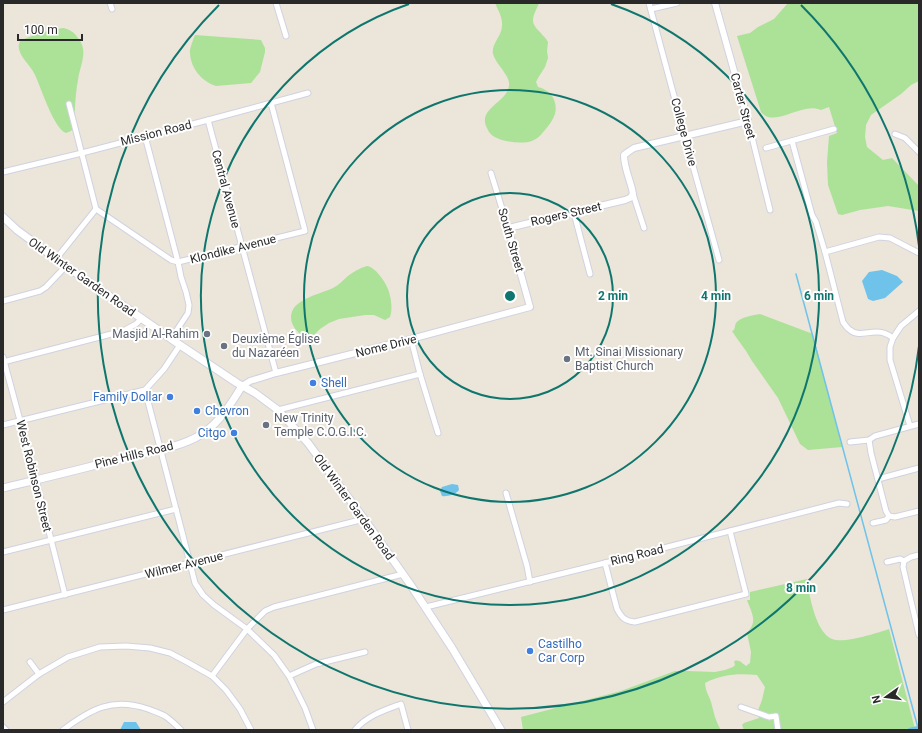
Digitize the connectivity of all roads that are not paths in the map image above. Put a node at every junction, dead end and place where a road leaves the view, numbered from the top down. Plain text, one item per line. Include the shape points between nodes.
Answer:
1 (276, 3) edge
2 (677, 3) edge
3 (715, 3) edge
4 (650, 6) edge
5 (286, 36) dead end
6 (308, 93) dead end
7 (271, 103) junction
8 (69, 104) dead end
9 (208, 120) junction
10 (748, 121) junction
11 (834, 129) dead end
12 (895, 134) dead end
13 (145, 136) junction
14 (685, 137) junction
15 (792, 141) junction
16 (766, 148) dead end
17 (919, 152) edge
18 (82, 153) junction
19 (3, 172) edge
20 (491, 173) dead end
21 (633, 194) junction
22 (96, 209) junction
23 (770, 210) dead end
24 (574, 213) junction
25 (3, 217) edge
26 (508, 228) junction
27 (644, 228) dead end
28 (242, 247) junction
29 (825, 252) junction
30 (919, 253) edge
31 (56, 258) junction
32 (719, 260) dead end
33 (178, 262) junction
34 (66, 266) junction
35 (590, 274) dead end
36 (3, 301) edge
37 (530, 307) joint
38 (919, 311) edge
39 (141, 319) junction
40 (893, 338) junction
41 (171, 339) junction
42 (412, 339) junction
43 (180, 345) junction
44 (3, 361) edge
45 (276, 373) junction
46 (420, 374) junction
47 (242, 386) junction
48 (145, 390) junction
49 (278, 410) junction
50 (20, 421) junction
51 (919, 424) edge
52 (3, 425) edge
53 (910, 426) junction
54 (438, 433) dead end
55 (869, 440) junction
56 (850, 442) dead end
57 (161, 449) junction
58 (919, 468) edge
59 (878, 479) junction
60 (36, 480) junction
61 (3, 488) edge
62 (506, 493) dead end
63 (847, 504) dead end
64 (176, 509) junction
65 (919, 511) edge
66 (889, 516) junction
67 (364, 519) junction
68 (873, 523) dead end
69 (730, 531) junction
70 (50, 539) junction
71 (3, 552) edge
72 (919, 555) edge
73 (904, 561) junction
74 (887, 562) dead end
75 (605, 563) junction
76 (190, 564) junction
77 (403, 574) junction
78 (530, 582) junction
79 (65, 595) junction
80 (426, 607) junction
81 (3, 610) edge
82 (247, 629) junction
83 (919, 635) edge
84 (365, 652) dead end
85 (30, 662) dead end
86 (39, 674) junction
87 (212, 676) junction
88 (289, 676) junction
89 (3, 702) edge
90 (741, 707) dead end
91 (3, 727) edge
92 (6, 730) edge
93 (63, 730) edge
94 (181, 730) edge
95 (251, 730) edge
96 (313, 730) edge
97 (355, 730) edge
98 (408, 730) edge
99 (502, 730) edge
100 (778, 730) edge

1 - 5 street
2 - 4 street
3 - 10 street, Carter Street
4 - 14 street, College Drive
6 - 7 street, Mission Road
7 - 9 street, Mission Road
7 - 28 street, Klondike Avenue via 306,231
8 - 18 street
9 - 13 street, Mission Road
9 - 28 street, Central Avenue
10 - 14 street
10 - 23 street, Carter Street
11 - 15 street
12 - 17 street via 905,138
13 - 18 street, Mission Road
13 - 33 street
14 - 21 street via 634,148 624,155
14 - 32 street, College Drive
15 - 16 street
15 - 29 street via 812,216
18 - 19 street, Mission Road
18 - 22 street
20 - 26 street, South Street
21 - 24 street, Rogers Street via 624,200
21 - 27 street
22 - 31 street
22 - 33 street, Klondike Avenue via 171,260
24 - 26 street, Rogers Street
24 - 35 street
25 - 31 main road, Old Winter Garden Road
26 - 37 street, South Street
28 - 33 street, Klondike Avenue
28 - 45 street, Central Avenue
29 - 30 street via 879,237 890,238
29 - 40 street via 843,322 850,331 858,334 886,333
31 - 34 main road, Old Winter Garden Road
33 - 41 street via 189,305 188,313
34 - 36 street via 40,291
34 - 39 main road, Old Winter Garden Road
37 - 42 street, Nome Drive
38 - 40 street via 901,326
39 - 41 main road, Old Winter Garden Road
39 - 44 street via 123,331
40 - 53 street via 890,360
41 - 43 main road, Old Winter Garden Road
42 - 45 street, Nome Drive
42 - 46 street
43 - 47 main road, Old Winter Garden Road
43 - 48 street via 164,369
44 - 50 street, West Robinson Street
45 - 47 street, Nome Drive
46 - 49 street
46 - 54 street
47 - 49 main road, Old Winter Garden Road
47 - 57 main road, Pine Hills Road via 217,422 202,434
48 - 50 street
48 - 57 street
49 - 67 main road, Old Winter Garden Road via 308,443
50 - 52 street
50 - 60 street, West Robinson Street
51 - 53 street
53 - 55 street
55 - 56 street
55 - 59 street
57 - 60 main road, Pine Hills Road
57 - 64 street
58 - 59 street
59 - 66 street
60 - 61 main road, Pine Hills Road
60 - 70 street, West Robinson Street
62 - 78 street
63 - 69 street, Ring Road via 839,503
64 - 70 street
64 - 76 street
65 - 66 street
66 - 68 street via 886,520
67 - 76 street, Wilmer Avenue
67 - 77 main road, Old Winter Garden Road
69 - 75 street, Ring Road
69 - 75 street via 746,594 635,622 628,621 617,609
70 - 71 street
70 - 79 street, West Robinson Street
72 - 73 street
73 - 74 street via 900,559
73 - 83 street via 903,567
75 - 78 street, Ring Road
76 - 79 street, Wilmer Avenue
76 - 82 street via 195,583 203,595
77 - 80 main road, Old Winter Garden Road
77 - 82 street via 274,607 264,611
78 - 80 street, Ring Road
79 - 81 street, Wilmer Avenue
80 - 99 main road, Old Winter Garden Road
82 - 87 street
82 - 88 street via 274,655
84 - 88 street via 316,664
85 - 86 street
86 - 87 street via 68,657 100,647 126,646 170,653
86 - 89 street
87 - 95 street via 240,709
88 - 96 street via 306,708
90 - 100 street via 769,717 776,716
91 - 92 street
93 - 94 street via 82,716 101,707 122,703 164,715
97 - 98 street via 381,711 401,704

